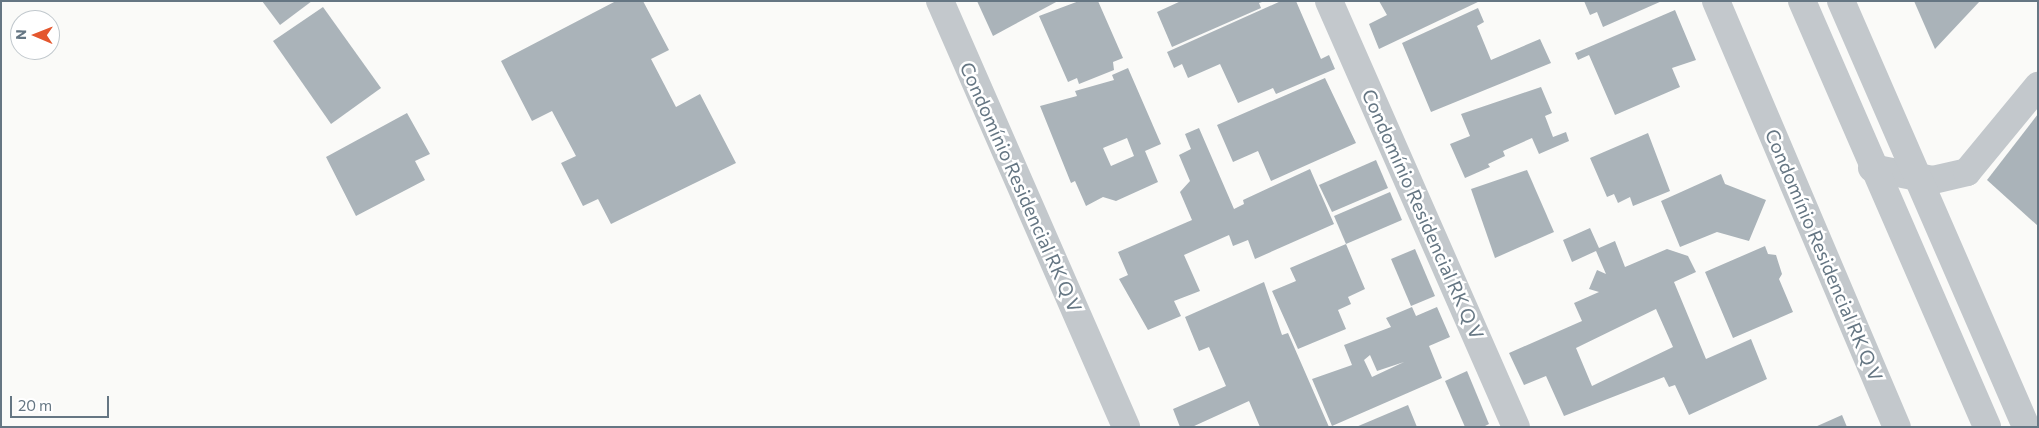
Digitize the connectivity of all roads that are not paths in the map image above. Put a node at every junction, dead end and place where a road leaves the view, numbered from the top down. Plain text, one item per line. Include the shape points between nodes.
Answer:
1 (940, 1) edge
2 (1328, 1) edge
3 (1716, 1) edge
4 (1802, 1) edge
5 (1842, 1) edge
6 (2038, 86) edge
7 (1872, 168) junction
8 (1918, 178) junction
9 (1126, 427) edge
10 (1516, 427) edge
11 (1897, 427) edge
12 (1987, 427) edge
13 (2026, 427) edge

1 - 9 street, Condomínio Residencial RK Q V
2 - 10 street, Condomínio Residencial RK Q V
3 - 11 street, Condomínio Residencial RK Q V
4 - 7 street
5 - 8 street
6 - 8 street via 1967,172 1950,178
7 - 8 street
7 - 12 street
8 - 13 street

